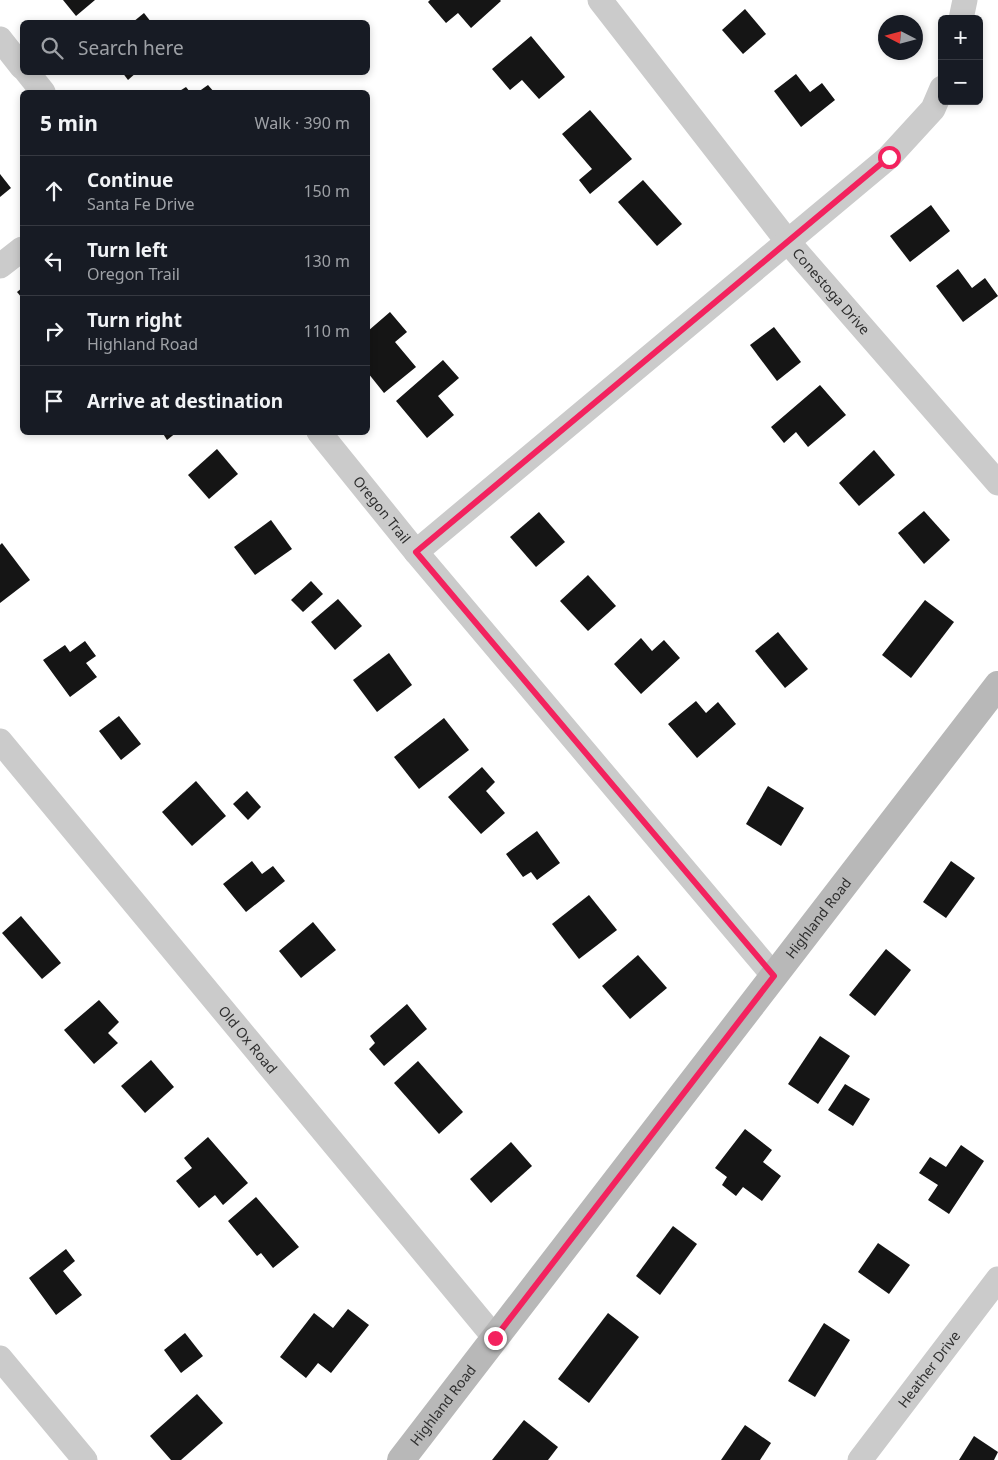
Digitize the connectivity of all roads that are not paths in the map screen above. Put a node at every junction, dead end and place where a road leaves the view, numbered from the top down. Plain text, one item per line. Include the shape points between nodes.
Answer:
1 (600, 0) edge
2 (965, 0) edge
3 (963, 15) edge
4 (0, 39) edge
5 (20, 64) edge
6 (30, 75) edge
7 (42, 90) edge
8 (938, 97) edge
9 (788, 242) junction
10 (20, 251) edge
11 (0, 266) edge
12 (322, 435) edge
13 (998, 482) edge
14 (416, 552) junction
15 (998, 685) edge
16 (0, 741) edge
17 (774, 976) junction
18 (998, 1279) edge
19 (495, 1338) junction
20 (0, 1358) edge
21 (85, 1460) edge
22 (401, 1460) edge
23 (860, 1460) edge

1 - 9 street, Conestoga Drive
2 - 3 street
4 - 5 street
6 - 7 street
8 - 9 street via 933,109 889,157
9 - 13 street, Conestoga Drive
9 - 14 street
10 - 11 street
12 - 14 street, Oregon Trail
14 - 17 street, Oregon Trail
15 - 17 street, Highland Road
16 - 19 street, Old Ox Road
17 - 19 street, Highland Road
18 - 23 street, Heather Drive
19 - 22 street, Highland Road
20 - 21 street

